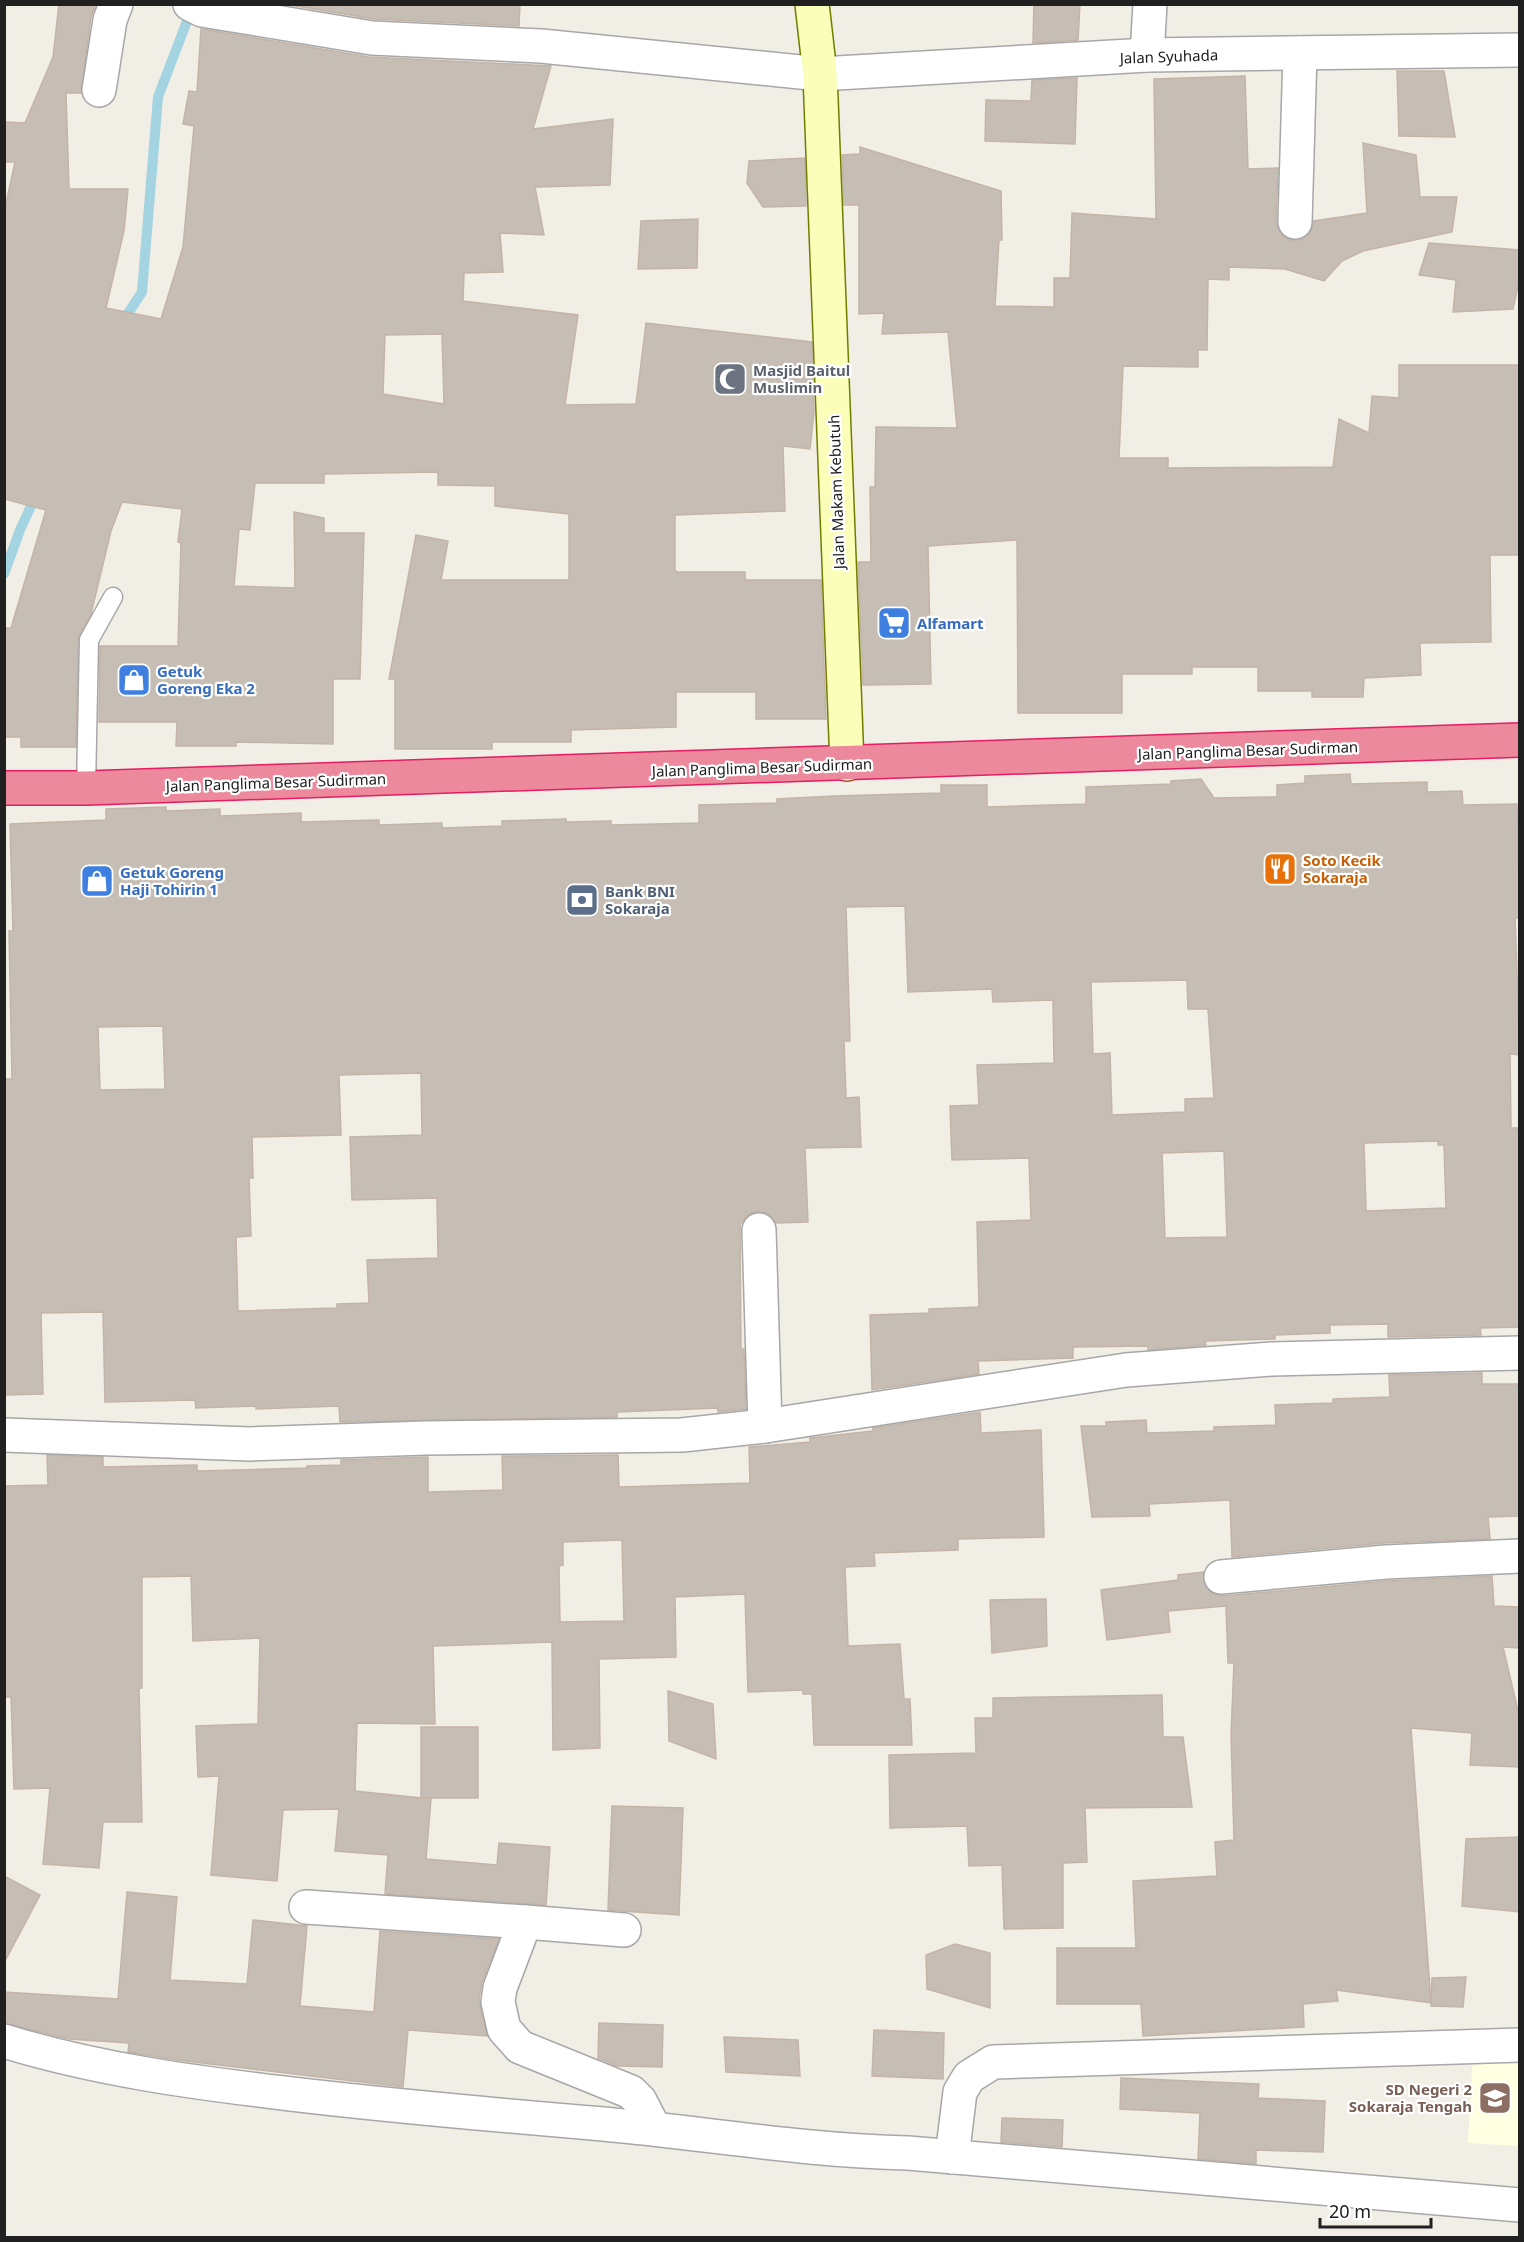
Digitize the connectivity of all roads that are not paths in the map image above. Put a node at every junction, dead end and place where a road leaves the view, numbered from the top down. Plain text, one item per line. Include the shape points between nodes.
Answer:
1 (116, 4) edge
2 (812, 4) edge
3 (1150, 4) edge
4 (196, 7) edge
5 (1520, 50) edge
6 (1300, 53) junction
7 (1147, 56) junction
8 (820, 74) junction
9 (99, 90) dead end
10 (1295, 222) dead end
11 (113, 597) dead end
12 (1520, 740) edge
13 (847, 764) junction
14 (4, 788) edge
15 (86, 788) junction
16 (759, 1230) dead end
17 (1520, 1353) edge
18 (765, 1426) junction
19 (4, 1435) edge
20 (1520, 1556) edge
21 (1221, 1576) dead end
22 (306, 1907) dead end
23 (525, 1922) junction
24 (624, 1930) dead end
25 (4, 2041) edge
26 (1520, 2045) edge
27 (654, 2128) junction
28 (952, 2157) junction
29 (1520, 2205) edge

1 - 9 street
2 - 8 street, Jalan Makam Kebutuh
3 - 7 street
4 - 8 street, Jalan Syuhada via 372,38 541,46
5 - 6 street, Jalan Syuhada
6 - 7 street, Jalan Syuhada
6 - 10 street
7 - 8 street, Jalan Syuhada
8 - 13 street, Jalan Makam Kebutuh
11 - 15 lane via 89,640
12 - 13 highway, Jalan Panglima Besar Sudirman
13 - 15 highway, Jalan Panglima Besar Sudirman
14 - 15 highway, Jalan Panglima Besar Sudirman
16 - 18 street
17 - 18 street via 1272,1359 1126,1370
18 - 19 street via 682,1435 250,1444
20 - 21 street
22 - 23 street
23 - 24 street
23 - 27 street via 500,1988 498,2002 504,2029 520,2047 631,2092
25 - 27 street via 171,2079 406,2108
26 - 28 street via 993,2062 969,2077 960,2092
27 - 28 street via 858,2152
28 - 29 street

